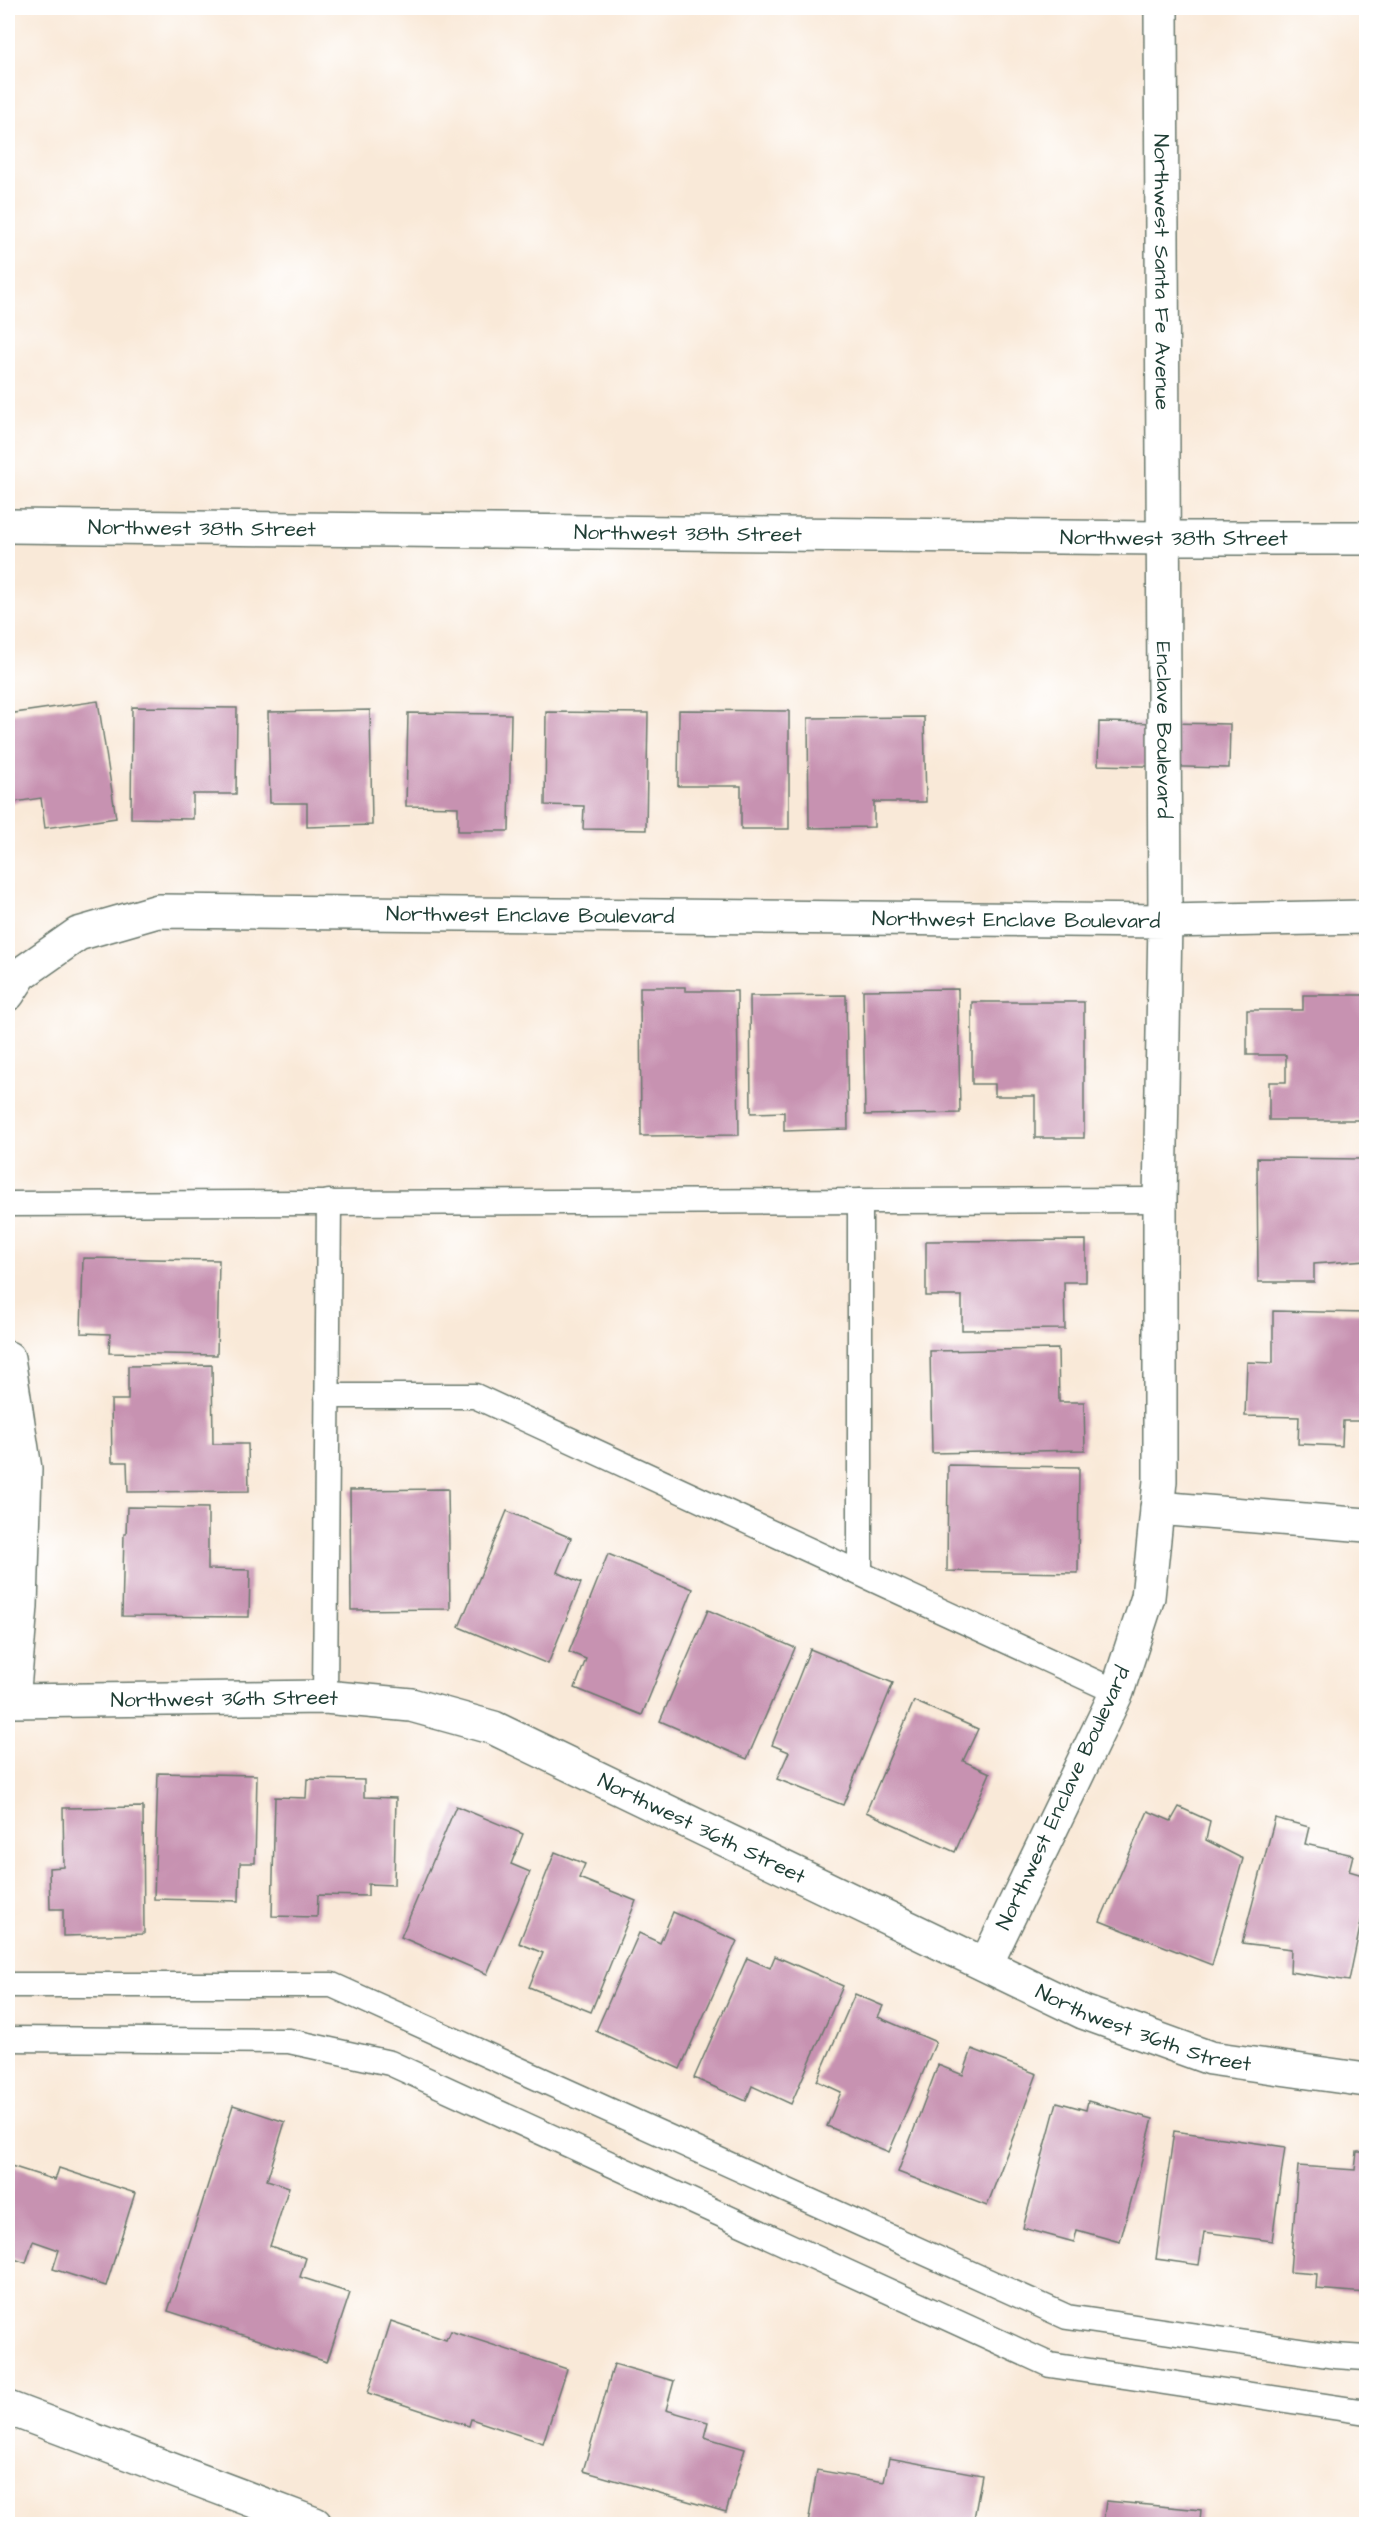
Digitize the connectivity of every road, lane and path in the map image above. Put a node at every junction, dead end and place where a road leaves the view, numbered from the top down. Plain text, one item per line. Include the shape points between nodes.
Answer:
1 (1161, 8) edge
2 (8, 526) edge
3 (1366, 537) edge
4 (1163, 538) junction
5 (1366, 917) edge
6 (1165, 921) junction
7 (14, 984) edge
8 (1160, 1200) junction
9 (860, 1201) junction
10 (329, 1202) junction
11 (8, 1204) edge
12 (8, 1358) edge
13 (10, 1392) edge
14 (327, 1396) junction
15 (1157, 1509) junction
16 (1366, 1525) edge
17 (860, 1573) junction
18 (1117, 1692) junction
19 (326, 1697) junction
20 (986, 1964) junction
21 (8, 1985) edge
22 (8, 2039) edge
23 (1366, 2080) edge
24 (1366, 2358) edge
25 (8, 2408) edge
26 (1366, 2412) edge
27 (315, 2524) edge

1 - 4 street, Northwest Santa Fe Avenue
2 - 4 street, Northwest 38th Street
3 - 4 street, Northwest 38th Street
4 - 6 street, Enclave Boulevard
5 - 6 street
6 - 7 street, Northwest Enclave Boulevard via 158,911 78,934
6 - 8 street, Northwest Enclave Boulevard
8 - 9 lane
8 - 15 street, Northwest Enclave Boulevard
9 - 10 lane
9 - 17 lane
10 - 11 lane
10 - 14 lane
12 - 13 street
13 - 19 street, Northwest 36th Street via 25,1469 21,1606 13,1701
14 - 17 lane via 475,1396
14 - 19 lane
15 - 16 street
15 - 18 street, Northwest Enclave Boulevard via 1148,1597
17 - 18 lane
18 - 20 street, Northwest Enclave Boulevard
19 - 20 street, Northwest 36th Street via 411,1705 494,1728
20 - 23 street, Northwest 36th Street via 1083,2012 1210,2058
21 - 24 lane via 332,1985 1067,2317
22 - 26 lane via 289,2041 390,2063 1050,2365
25 - 27 street

